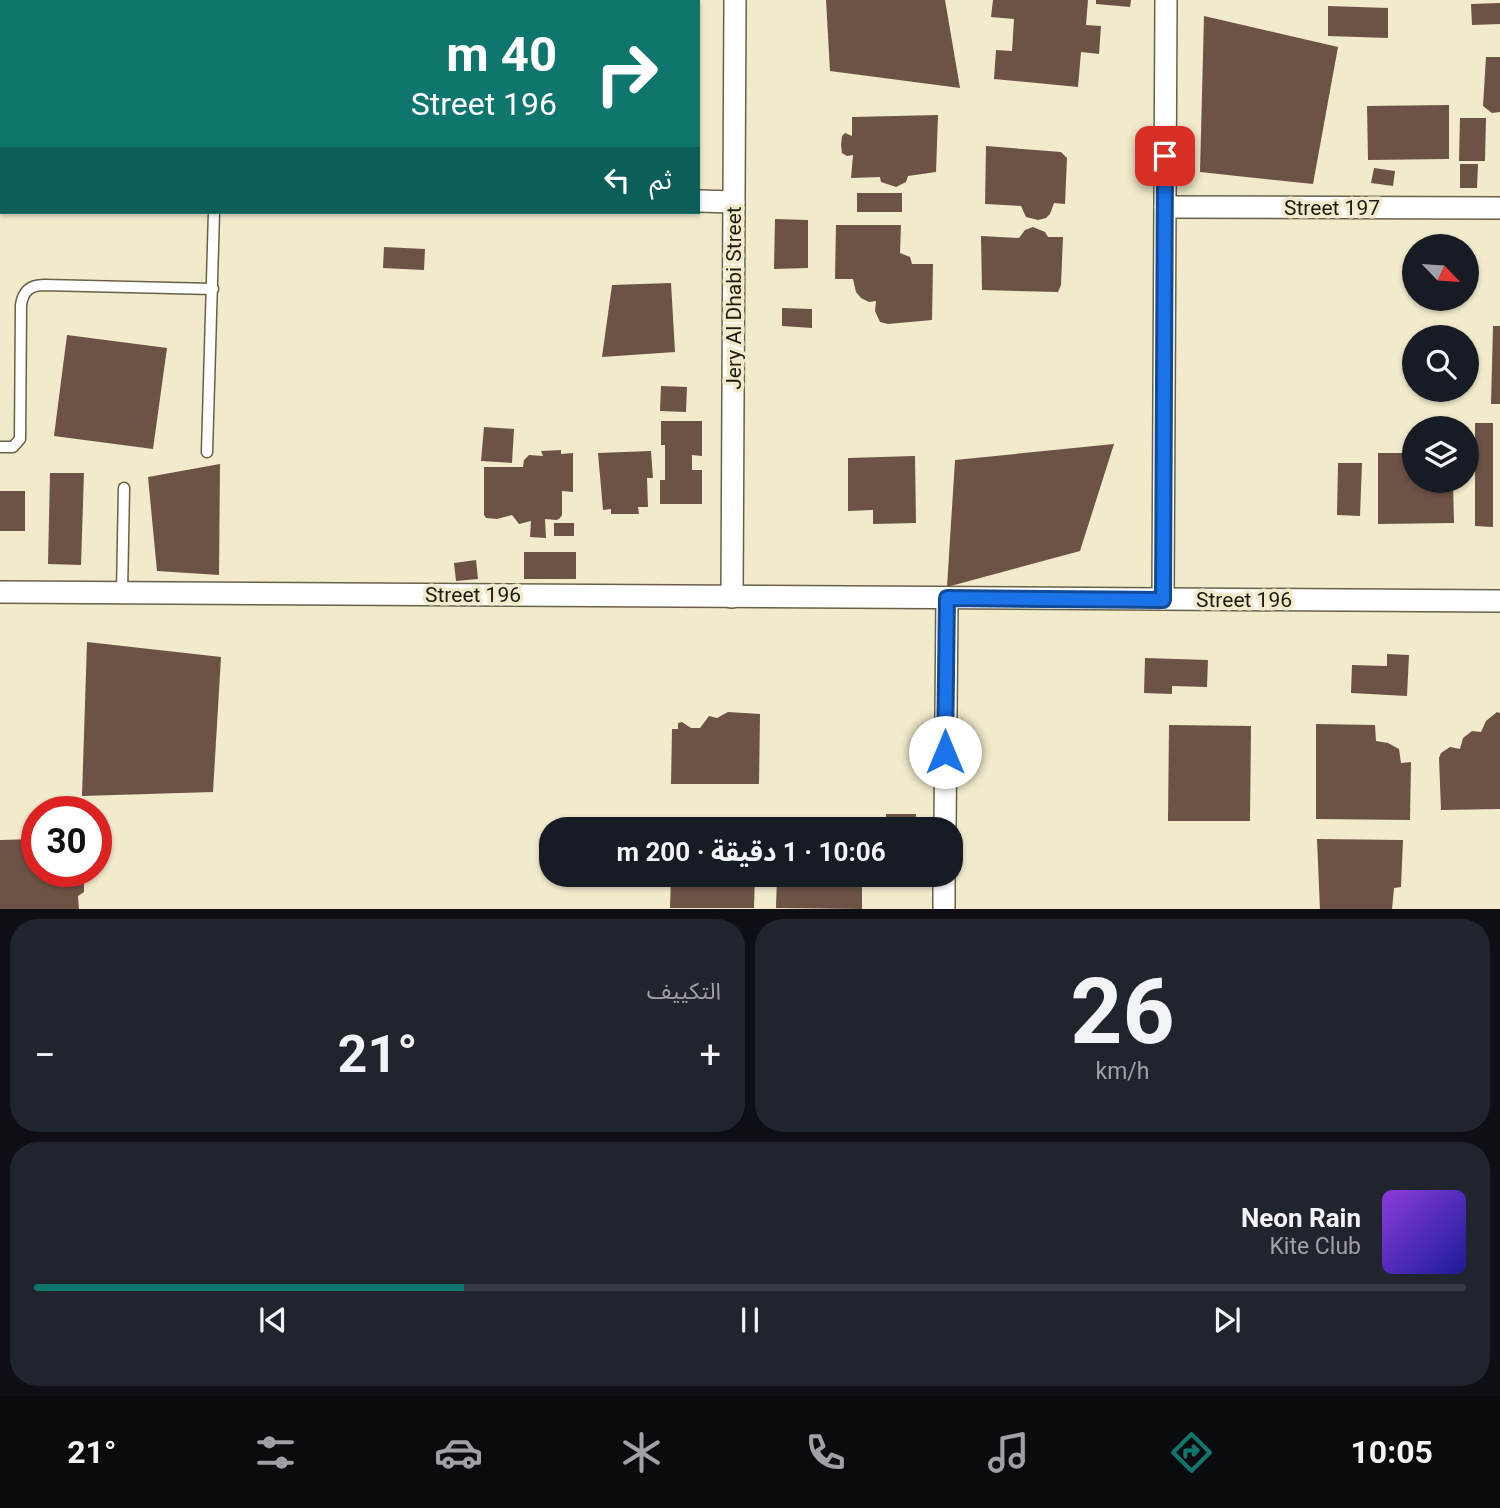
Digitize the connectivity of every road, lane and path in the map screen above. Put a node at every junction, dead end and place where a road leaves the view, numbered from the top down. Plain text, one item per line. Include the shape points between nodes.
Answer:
1 (735, 0) edge
2 (1166, 0) edge
3 (700, 201) edge
4 (734, 202) junction
5 (1165, 207) junction
6 (1500, 208) edge
7 (214, 214) edge
8 (212, 289) junction
9 (0, 447) edge
10 (207, 452) dead end
11 (124, 488) dead end
12 (0, 592) edge
13 (122, 593) junction
14 (732, 597) junction
15 (947, 598) junction
16 (1163, 600) junction
17 (1500, 601) edge
18 (944, 817) edge
19 (944, 887) edge
20 (944, 909) edge

1 - 4 street, Jery Al Dhabi Street
2 - 5 street
3 - 4 street
4 - 14 street, Jery Al Dhabi Street
5 - 6 street, Street 197
5 - 16 street
7 - 8 lane
8 - 9 lane via 30,287 21,305 20,439 13,447
8 - 10 lane
11 - 13 lane
12 - 13 street, Street 196
13 - 14 street, Street 196
14 - 15 street, Street 196
15 - 16 street, Street 196
15 - 18 street
16 - 17 street, Street 196
19 - 20 street

